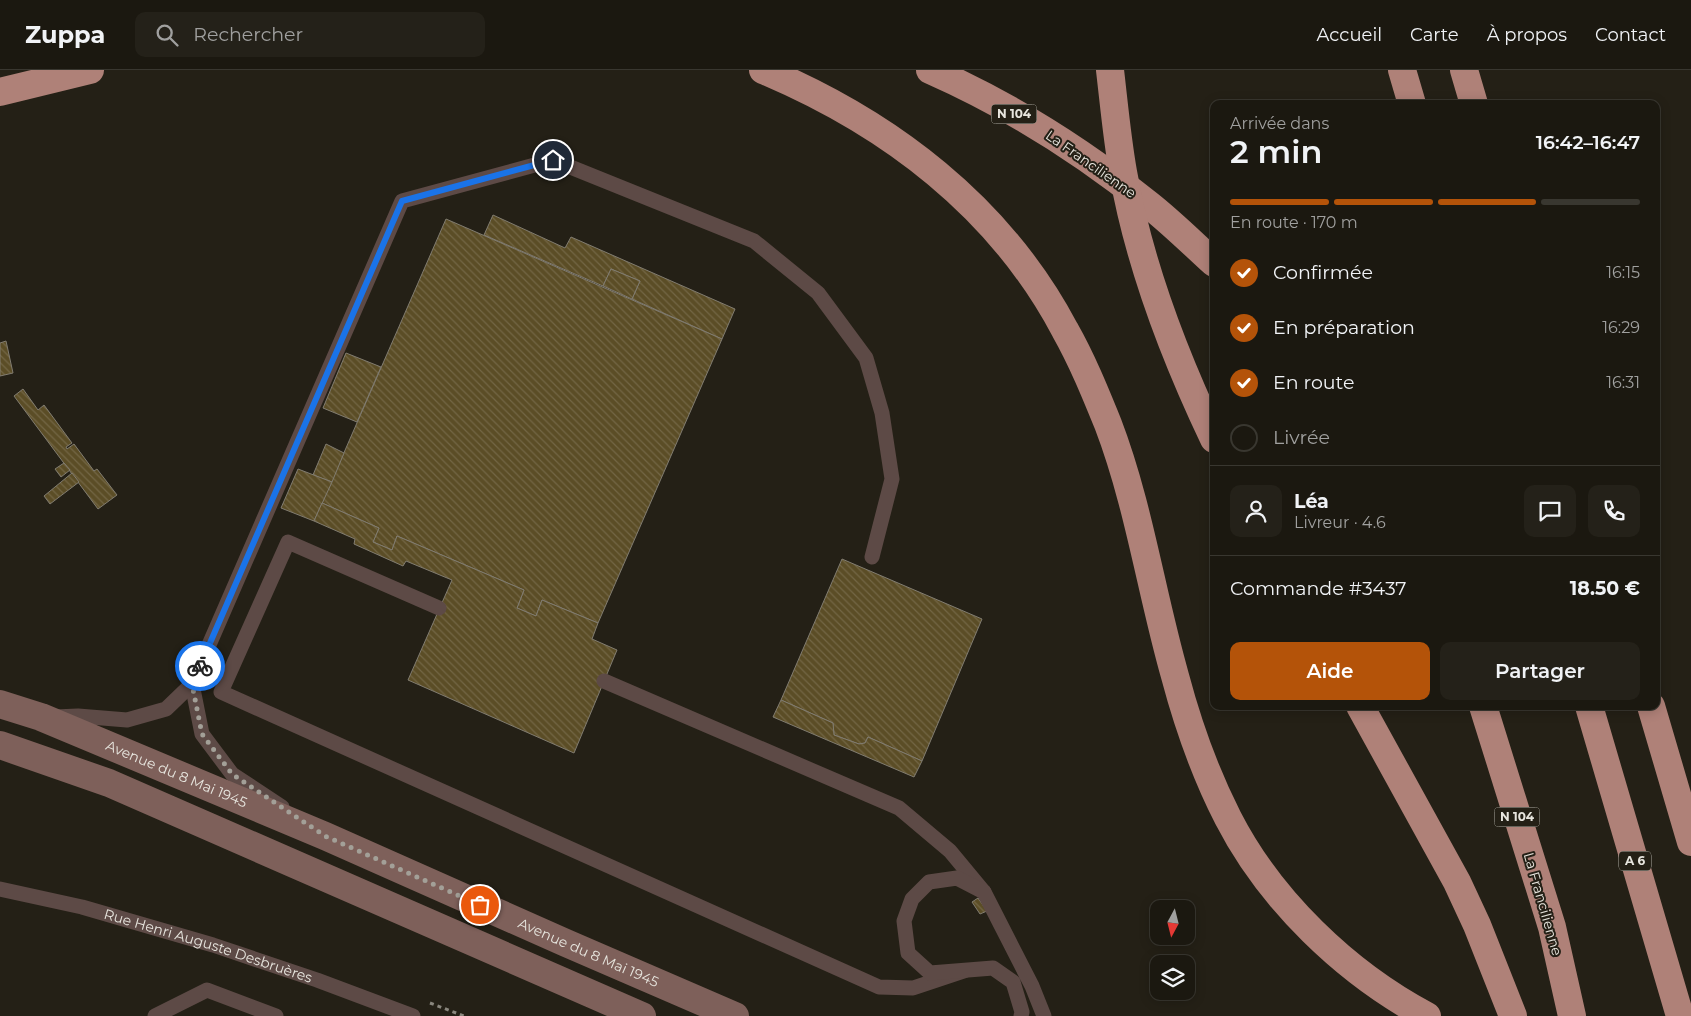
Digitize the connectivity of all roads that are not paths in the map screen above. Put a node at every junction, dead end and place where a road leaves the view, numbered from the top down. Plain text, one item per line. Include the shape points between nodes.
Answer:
1 (90, 70) edge
2 (763, 70) edge
3 (930, 70) edge
4 (1110, 70) edge
5 (1402, 70) edge
6 (1464, 70) edge
7 (0, 92) edge
8 (1411, 100) edge
9 (1473, 100) edge
10 (1210, 259) edge
11 (1210, 431) edge
12 (872, 557) dead end
13 (439, 608) dead end
14 (604, 680) dead end
15 (192, 684) junction
16 (0, 704) edge
17 (1362, 710) edge
18 (1484, 710) edge
19 (1590, 710) edge
20 (1652, 710) edge
21 (41, 717) junction
22 (0, 745) edge
23 (325, 836) junction
24 (1691, 842) edge
25 (0, 889) edge
26 (984, 892) junction
27 (1552, 927) junction
28 (964, 971) junction
29 (155, 1016) edge
30 (276, 1016) edge
31 (413, 1016) edge
32 (642, 1016) edge
33 (735, 1016) edge
34 (1021, 1016) edge
35 (1044, 1016) edge
36 (1427, 1016) edge
37 (1513, 1016) edge
38 (1572, 1016) edge
39 (1587, 1016) edge
40 (1680, 1016) edge

1 - 7 highway
2 - 36 highway via 847,110 923,161 981,216 1013,251 1038,286 1065,328 1108,426 1138,522 1189,725 1207,775 1229,821 1289,907 1323,942 1365,977
3 - 10 highway, La Francilienne / N 104 via 1031,123 1095,164 1149,205
4 - 11 highway via 1123,174 1142,256 1174,348
5 - 8 highway
6 - 9 highway
12 - 15 lane via 892,479 882,413 866,358 818,293 754,241 553,160 402,201
13 - 28 lane via 288,542 221,692 879,987 913,988
14 - 26 lane via 898,808 950,851
15 - 21 lane via 166,709 127,720
15 - 23 lane via 202,734 232,774
16 - 21 main road, Avenue du 8 Mai 1945
17 - 37 highway via 1458,882
18 - 27 highway, La Francilienne / N 104
19 - 40 highway, A 6
20 - 24 highway
21 - 23 main road, Avenue du 8 Mai 1945
22 - 32 main road via 109,783
23 - 33 main road, Avenue du 8 Mai 1945
25 - 31 lane, Rue Henri Auguste Desbruères via 82,907 213,946 318,980
26 - 28 lane via 957,878 930,882 912,899 904,921 908,953 930,973
26 - 35 lane
27 - 38 highway, La Francilienne / N 104
27 - 39 highway
28 - 34 lane via 993,968 1013,982
29 - 30 lane via 207,990

